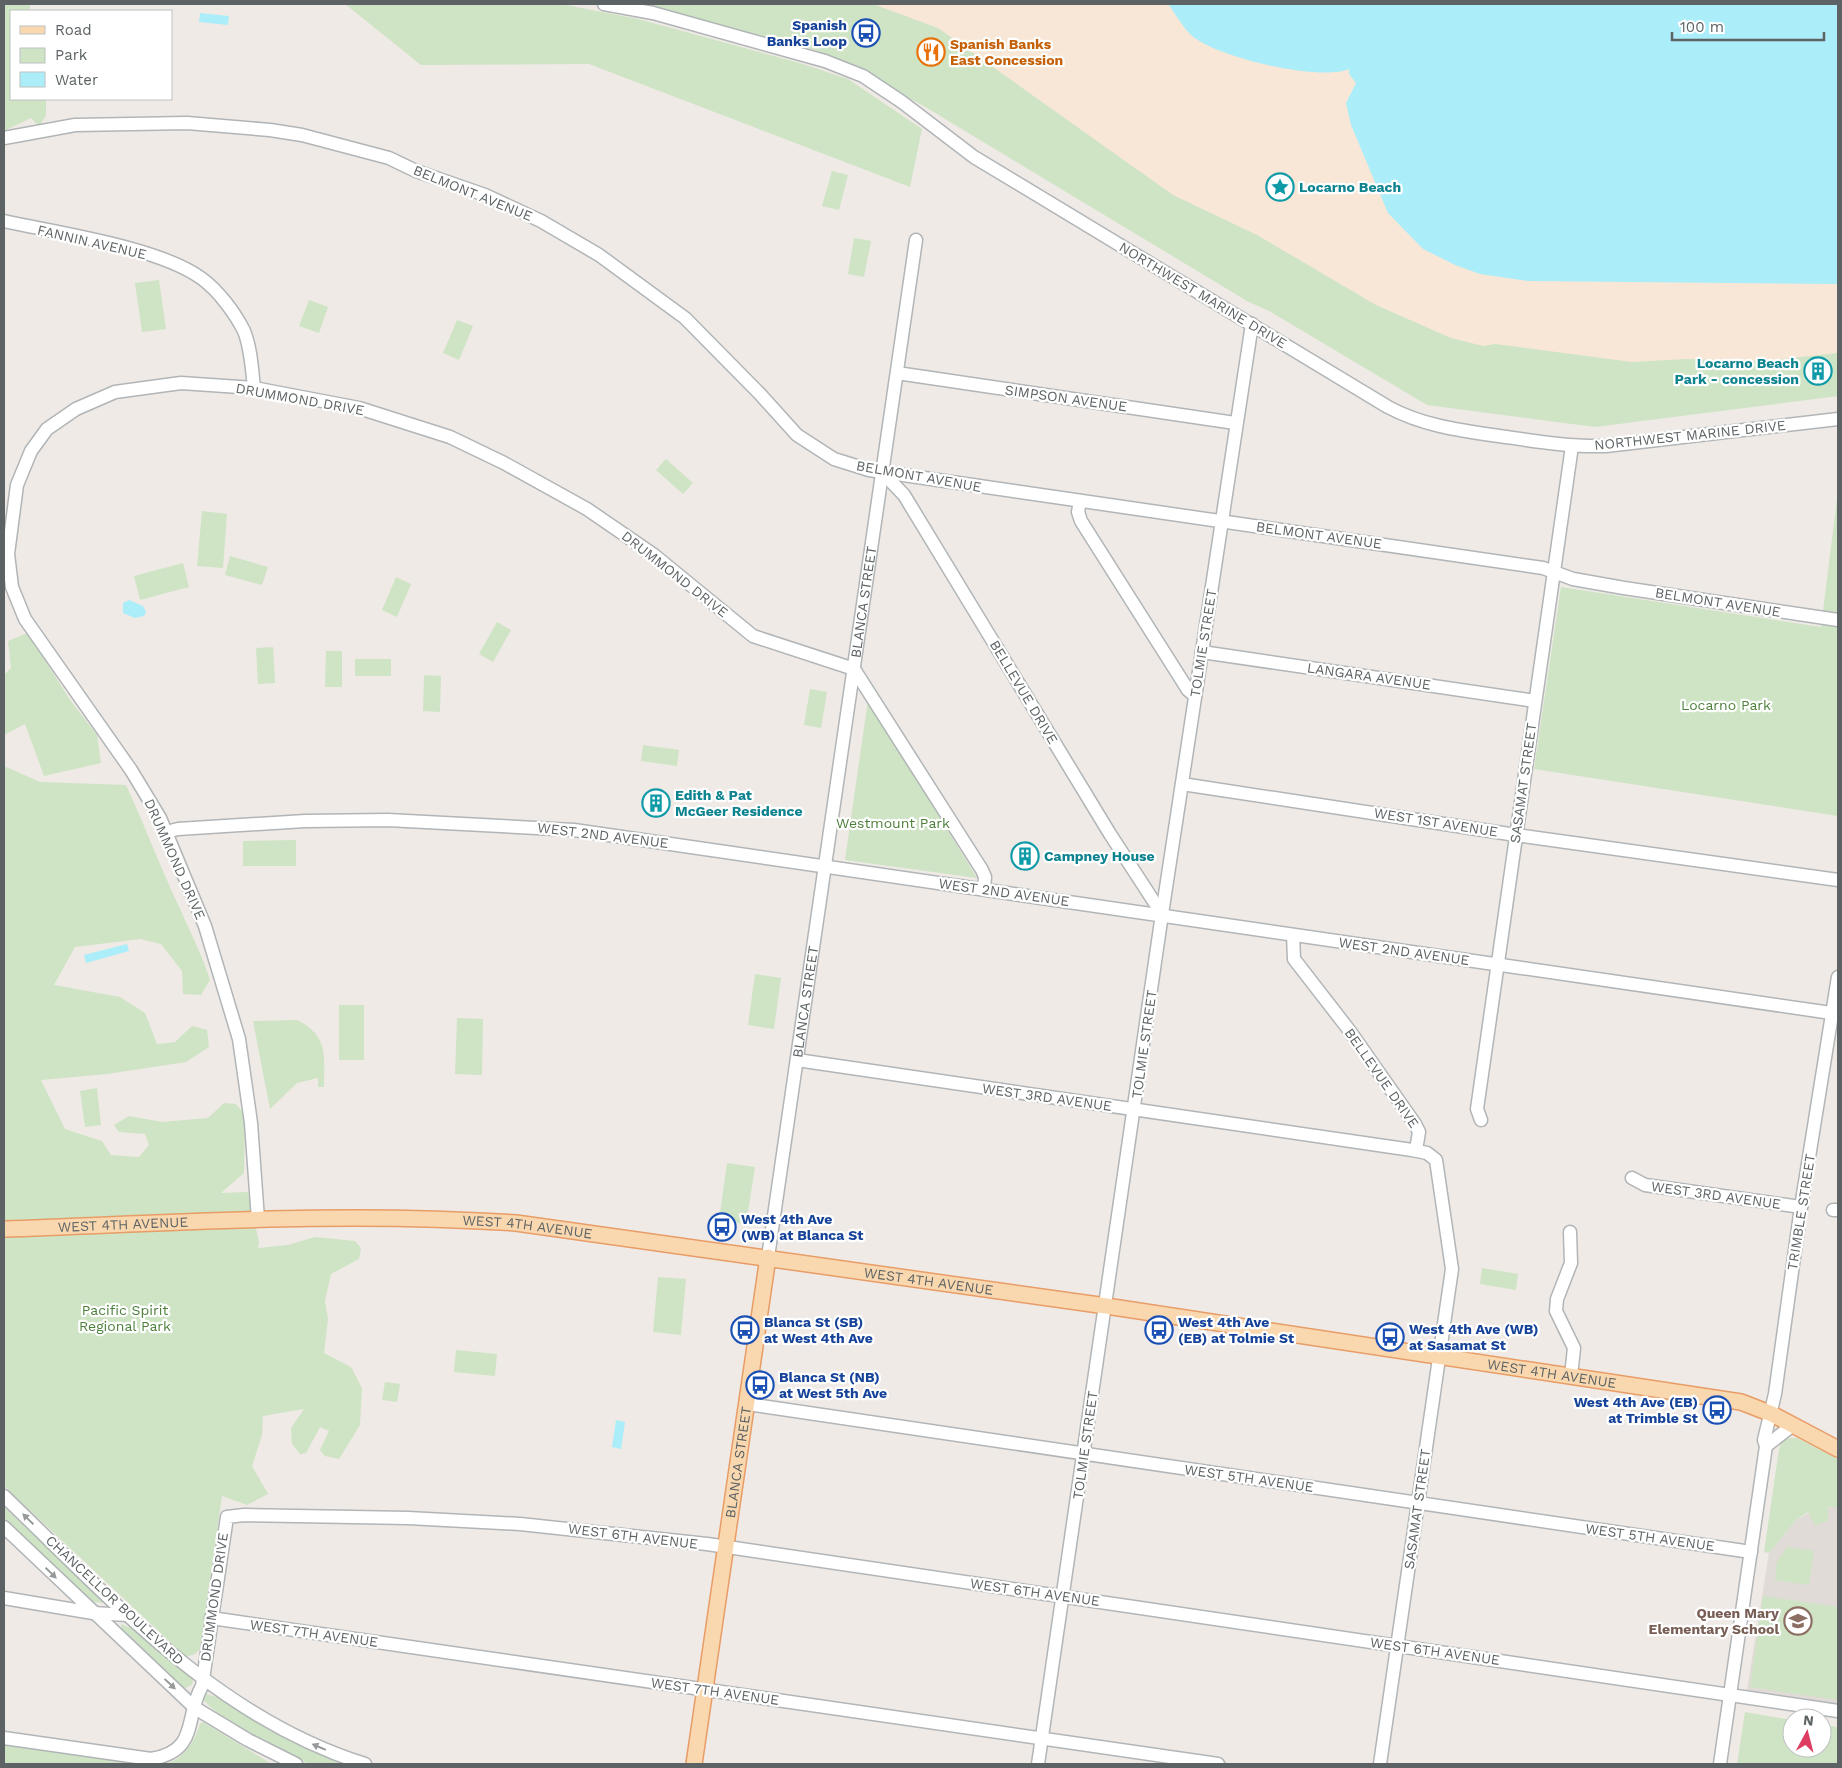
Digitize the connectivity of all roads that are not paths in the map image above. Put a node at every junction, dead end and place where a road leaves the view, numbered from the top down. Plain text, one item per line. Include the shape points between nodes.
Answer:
1 (604, 4) edge
2 (4, 138) edge
3 (4, 221) edge
4 (916, 240) dead end
5 (1252, 324) junction
6 (897, 373) junction
7 (254, 388) junction
8 (1838, 419) edge
9 (1235, 423) junction
10 (1572, 446) junction
11 (882, 472) junction
12 (1080, 501) junction
13 (1222, 521) junction
14 (1554, 572) junction
15 (1838, 620) edge
16 (1202, 652) junction
17 (854, 669) junction
18 (1195, 696) junction
19 (1535, 701) junction
20 (1182, 784) junction
21 (166, 832) junction
22 (1516, 835) junction
23 (825, 866) junction
24 (1838, 880) edge
25 (984, 889) junction
26 (1162, 914) junction
27 (1292, 935) junction
28 (1497, 965) junction
29 (1838, 977) edge
30 (1836, 1014) edge
31 (797, 1060) junction
32 (1134, 1110) junction
33 (1481, 1120) dead end
34 (1416, 1150) junction
35 (1632, 1178) dead end
36 (1801, 1207) junction
37 (258, 1219) junction
38 (4, 1229) edge
39 (1570, 1232) dead end
40 (768, 1257) junction
41 (1106, 1306) junction
42 (1439, 1357) junction
43 (1571, 1376) junction
44 (748, 1404) junction
45 (1772, 1414) junction
46 (1792, 1425) junction
47 (1766, 1446) junction
48 (1838, 1448) edge
49 (1084, 1454) junction
50 (4, 1496) edge
51 (1418, 1503) junction
52 (227, 1517) joint
53 (4, 1527) edge
54 (726, 1547) junction
55 (1751, 1552) junction
56 (1063, 1596) junction
57 (4, 1598) edge
58 (93, 1613) junction
59 (127, 1614) junction
60 (211, 1618) junction
61 (1397, 1646) junction
62 (202, 1678) junction
63 (705, 1690) junction
64 (1730, 1695) junction
65 (195, 1708) junction
66 (1838, 1711) edge
67 (4, 1738) edge
68 (1042, 1739) junction
69 (296, 1764) edge
70 (365, 1764) edge
71 (694, 1764) edge
72 (1038, 1764) edge
73 (1218, 1764) edge
74 (1380, 1764) edge
75 (1720, 1764) edge

1 - 5 street, NORTHWEST MARINE DRIVE via 653,13 857,73 887,91 974,157
2 - 11 street, BELMONT AVENUE via 75,125 187,123 302,135 389,158 485,195 599,255 685,318 812,447 834,459
3 - 7 street, FANNIN AVENUE via 138,251 201,278 225,302 244,332
4 - 6 street, BLANCA STREET
5 - 9 street, TOLMIE STREET
5 - 10 street, NORTHWEST MARINE DRIVE via 1416,420 1458,430
6 - 9 street, SIMPSON AVENUE
6 - 11 street, BLANCA STREET
7 - 17 street, DRUMMOND DRIVE via 384,415 450,437 504,462 587,509 654,555 753,636
7 - 21 street, DRUMMOND DRIVE via 181,383 115,392 76,409 48,429 30,451 17,485 8,554 12,587 22,611 47,652 132,770
8 - 10 street, NORTHWEST MARINE DRIVE via 1606,446
9 - 13 street, TOLMIE STREET
10 - 14 street, SASAMAT STREET
11 - 12 street, BELMONT AVENUE
11 - 17 street, BLANCA STREET
11 - 26 street, BELLEVUE DRIVE via 904,495
12 - 13 street, BELMONT AVENUE
12 - 18 street via 1078,512 1081,521 1188,690
13 - 14 street, BELMONT AVENUE
13 - 16 street, TOLMIE STREET
14 - 15 street, BELMONT AVENUE via 1573,579 1624,588
14 - 19 street, SASAMAT STREET
16 - 18 street, TOLMIE STREET
16 - 19 street, LANGARA AVENUE
17 - 23 street, BLANCA STREET
17 - 25 street via 982,870
18 - 20 street, TOLMIE STREET
19 - 22 street, SASAMAT STREET
20 - 22 street, WEST 1ST AVENUE
20 - 26 street, TOLMIE STREET
21 - 23 street, WEST 2ND AVENUE via 334,820 483,823 574,830
21 - 37 street, DRUMMOND DRIVE via 205,926 239,1039 251,1123
22 - 24 street, WEST 1ST AVENUE
22 - 28 street, SASAMAT STREET
23 - 25 street, WEST 2ND AVENUE
23 - 31 street, BLANCA STREET
25 - 26 street, WEST 2ND AVENUE
26 - 27 street, WEST 2ND AVENUE
26 - 32 street, TOLMIE STREET
27 - 28 street, WEST 2ND AVENUE
27 - 34 street, BELLEVUE DRIVE via 1294,959 1415,1124 1419,1132
28 - 30 street, WEST 2ND AVENUE
28 - 33 street, SASAMAT STREET via 1477,1109
29 - 30 street, TRIMBLE STREET
30 - 36 street, TRIMBLE STREET
31 - 32 street, WEST 3RD AVENUE
31 - 40 street, BLANCA STREET
32 - 34 street, WEST 3RD AVENUE
32 - 41 street, TOLMIE STREET
34 - 42 street, SASAMAT STREET via 1436,1160 1439,1166 1451,1255 1452,1269
35 - 36 street, WEST 3RD AVENUE via 1645,1185
36 - 45 street, TRIMBLE STREET
37 - 38 main road, WEST 4TH AVENUE
37 - 40 main road, WEST 4TH AVENUE via 479,1220
39 - 43 street via 1570,1263 1556,1311 1574,1348
40 - 41 main road, WEST 4TH AVENUE
40 - 44 main road, BLANCA STREET
41 - 42 main road, WEST 4TH AVENUE
41 - 49 street, TOLMIE STREET
42 - 43 main road, WEST 4TH AVENUE
42 - 51 street, SASAMAT STREET
43 - 45 main road, WEST 4TH AVENUE via 1741,1402
44 - 49 street, WEST 5TH AVENUE
44 - 54 main road, BLANCA STREET
45 - 46 main road, WEST 4TH AVENUE
45 - 47 street, TRIMBLE STREET via 1764,1440
46 - 47 street
46 - 48 main road, WEST 4TH AVENUE
47 - 55 street, TRIMBLE STREET
49 - 51 street, WEST 5TH AVENUE
49 - 56 street, TOLMIE STREET
59 -> 50 street, CHANCELLOR BOULEVARD
51 - 55 street, WEST 5TH AVENUE
51 - 61 street, SASAMAT STREET
52 - 54 street, WEST 6TH AVENUE via 408,1518 520,1524
52 - 60 street, DRUMMOND DRIVE
53 -> 58 street, CHANCELLOR BOULEVARD
54 - 56 street, WEST 6TH AVENUE
54 - 63 main road, BLANCA STREET
55 - 64 street, TRIMBLE STREET
56 - 61 street, WEST 6TH AVENUE
56 - 68 street, TOLMIE STREET
57 - 58 street
58 - 59 street
58 -> 65 street, CHANCELLOR BOULEVARD
59 - 62 street, CHANCELLOR BOULEVARD
60 - 62 street, DRUMMOND DRIVE
60 - 63 street, WEST 7TH AVENUE
61 - 64 street, WEST 6TH AVENUE
61 - 74 street, SASAMAT STREET
62 - 65 street, DRUMMOND DRIVE
70 -> 62 street, CHANCELLOR BOULEVARD via 287,1732
63 - 68 street, WEST 7TH AVENUE
63 - 71 main road, BLANCA STREET
64 - 66 street, WEST 6TH AVENUE
64 - 75 street, TRIMBLE STREET
65 - 67 street, DRUMMOND DRIVE via 187,1737 176,1750 151,1759
65 - 69 street, CHANCELLOR BOULEVARD
68 - 72 street, TOLMIE STREET
68 - 73 street, WEST 7TH AVENUE

